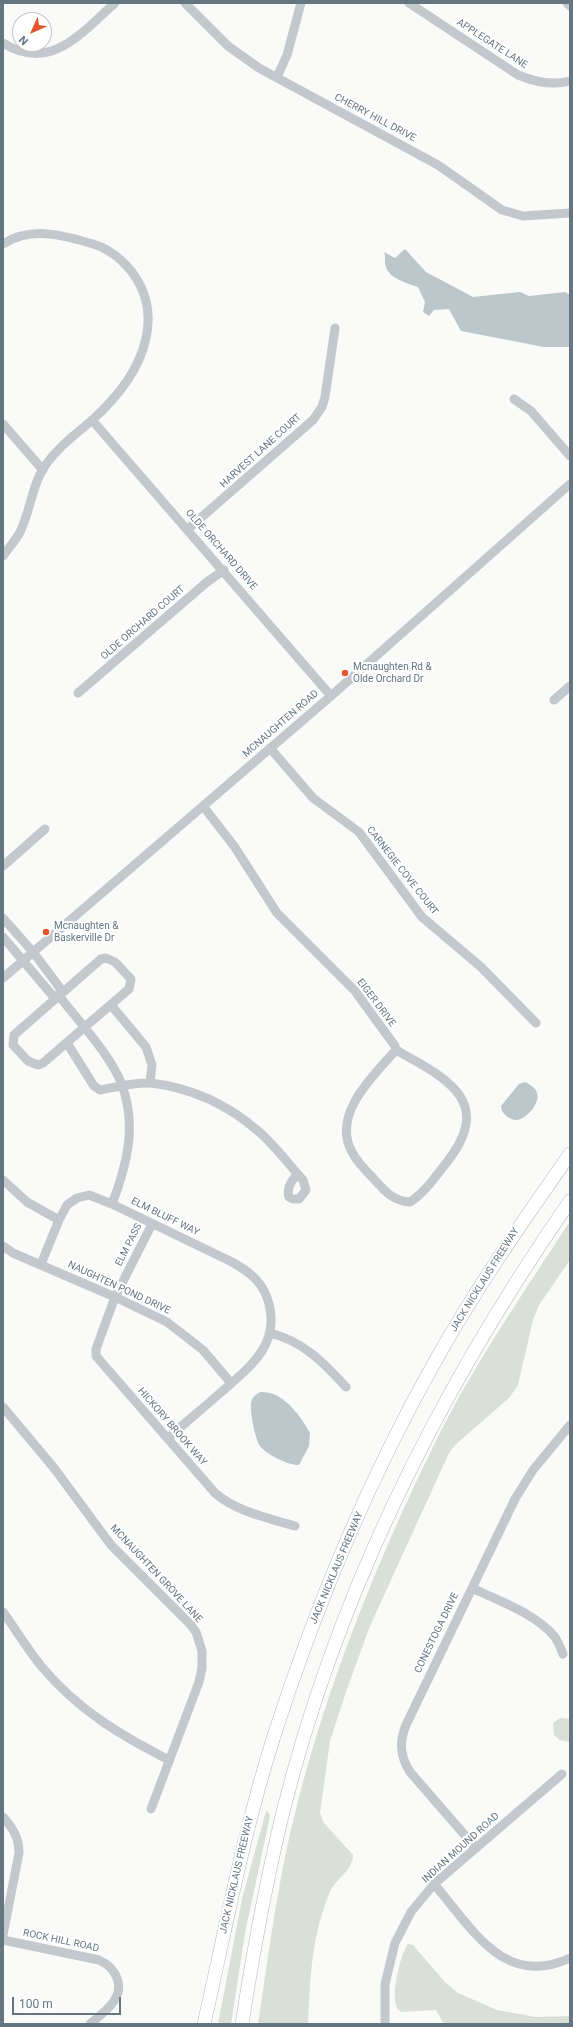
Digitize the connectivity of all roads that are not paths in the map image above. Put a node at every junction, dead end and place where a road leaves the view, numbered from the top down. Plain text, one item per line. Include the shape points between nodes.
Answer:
1 (116, 3) edge
2 (185, 3) edge
3 (301, 3) edge
4 (409, 3) edge
5 (567, 3) edge
6 (570, 6) edge
7 (3, 43) edge
8 (277, 77) junction
9 (570, 81) edge
10 (570, 213) edge
11 (3, 244) edge
12 (335, 328) dead end
13 (514, 400) dead end
14 (92, 420) junction
15 (3, 424) edge
16 (570, 456) edge
17 (43, 470) junction
18 (570, 484) edge
19 (188, 529) junction
20 (3, 556) edge
21 (224, 570) junction
22 (570, 686) edge
23 (78, 693) dead end
24 (331, 696) junction
25 (554, 700) dead end
26 (270, 748) junction
27 (203, 806) junction
28 (45, 829) dead end
29 (3, 866) edge
30 (3, 918) edge
31 (3, 937) edge
32 (33, 952) junction
33 (24, 960) junction
34 (3, 978) edge
35 (60, 997) junction
36 (111, 1005) junction
37 (536, 1023) dead end
38 (84, 1028) junction
39 (67, 1043) junction
40 (396, 1050) junction
41 (150, 1083) junction
42 (122, 1085) junction
43 (570, 1154) edge
44 (296, 1174) dead end
45 (3, 1180) edge
46 (570, 1200) edge
47 (112, 1204) junction
48 (59, 1220) junction
49 (152, 1224) junction
50 (3, 1246) edge
51 (41, 1264) junction
52 (115, 1297) junction
53 (270, 1333) junction
54 (231, 1383) junction
55 (346, 1387) dead end
56 (3, 1407) edge
57 (570, 1425) edge
58 (168, 1438) junction
59 (296, 1526) dead end
60 (472, 1588) junction
61 (3, 1612) edge
62 (563, 1654) dead end
63 (169, 1760) junction
64 (562, 1774) dead end
65 (151, 1809) dead end
66 (3, 1817) edge
67 (476, 1848) junction
68 (434, 1884) junction
69 (3, 1935) edge
70 (3, 1940) edge
71 (570, 1958) edge
72 (90, 2024) edge
73 (204, 2024) edge
74 (242, 2024) edge
75 (385, 2024) edge

1 - 7 street via 55,51 30,53
2 - 8 street, CHERRY HILL DRIVE via 228,46 259,68
3 - 8 street via 288,55
4 - 9 street, APPLEGATE LANE via 518,75 546,83
5 - 6 street
8 - 10 street, CHERRY HILL DRIVE via 438,165 502,210 523,216
11 - 14 street via 21,235 45,233 100,246 116,255 137,279 146,299 149,317 145,342 136,367 119,393
12 - 19 street, HARVEST LANE COURT via 325,397 313,420
13 - 16 street via 531,411
14 - 17 street via 53,456
14 - 19 street, OLDE ORCHARD DRIVE
15 - 17 street
17 - 20 street via 19,534
18 - 24 street, MCNAUGHTEN ROAD
19 - 21 street, OLDE ORCHARD DRIVE
21 - 23 street, OLDE ORCHARD COURT
21 - 24 street, OLDE ORCHARD DRIVE
22 - 25 street
24 - 26 street, MCNAUGHTEN ROAD
26 - 27 street, MCNAUGHTEN ROAD
26 - 37 street, CARNEGIE COVE COURT via 313,798 359,832 422,917 481,966
27 - 32 street, MCNAUGHTEN ROAD
27 - 40 street, EIGER DRIVE via 234,846 277,913 355,991
28 - 29 street
30 - 32 street
31 - 33 street
32 - 33 street, MCNAUGHTEN ROAD
32 - 35 street via 60,988
33 - 34 street, MCNAUGHTEN ROAD
33 - 35 street via 52,995
35 - 36 street via 101,959 106,958 115,962 131,979 129,989
35 - 38 street
35 - 39 street via 14,1035 14,1045 28,1061 38,1065
36 - 38 street
36 - 41 street via 146,1047 152,1065
38 - 39 street
38 - 42 street via 109,1061
39 - 42 street via 94,1086 100,1090
40 - 40 street, EIGER DRIVE via 451,1083 459,1093 466,1110 467,1126 458,1148 425,1190 410,1202 393,1199 362,1167 351,1152 347,1137 351,1108 358,1093
41 - 42 street
41 - 44 street via 191,1092 225,1106 259,1131
42 - 47 street via 128,1125 128,1152 123,1176
43 - 73 highway, JACK NICKLAUS FREEWAY via 510,1240 437,1358 403,1420 353,1526 296,1673 256,1800 232,1890
45 - 48 street via 27,1202
46 - 74 highway via 460,1373 398,1493 350,1603 310,1716 283,1811 263,1897
47 - 48 street, ELM BLUFF WAY via 89,1195 83,1196 67,1205
47 - 49 street, ELM BLUFF WAY
48 - 51 street, ELM BLUFF WAY
49 - 52 street, ELM PASS
49 - 53 street, ELM BLUFF WAY via 232,1262 254,1277 268,1298 272,1317
50 - 51 street, NAUGHTEN POND DRIVE via 13,1253
51 - 52 street, NAUGHTEN POND DRIVE
52 - 54 street, NAUGHTEN POND DRIVE via 167,1322 190,1339
52 - 58 street, HICKORY BROOK WAY via 96,1349 96,1356
53 - 54 street via 256,1360
53 - 55 street via 283,1336 308,1349
54 - 58 street
56 - 63 street, MCNAUGHTEN GROVE LANE via 54,1468 111,1545 196,1632 202,1651 201,1674
57 - 60 street, CONESTOGA DRIVE via 525,1481
58 - 59 street, HICKORY BROOK WAY via 225,1502
60 - 62 street via 544,1626 556,1638
60 - 67 street, CONESTOGA DRIVE via 400,1742 403,1762 410,1772
61 - 63 street via 42,1667 70,1697 106,1726
63 - 65 street, MCNAUGHTEN GROVE LANE
64 - 67 street, INDIAN MOUND ROAD
66 - 69 street via 19,1842 19,1853
67 - 68 street, INDIAN MOUND ROAD
68 - 71 street via 485,1944 510,1962 526,1967 541,1967 556,1965
68 - 75 street, INDIAN MOUND ROAD via 411,1912 395,1943 385,1984
70 - 72 street, ROCK HILL ROAD via 99,1960 114,1969 119,1983 118,1991 111,2005

